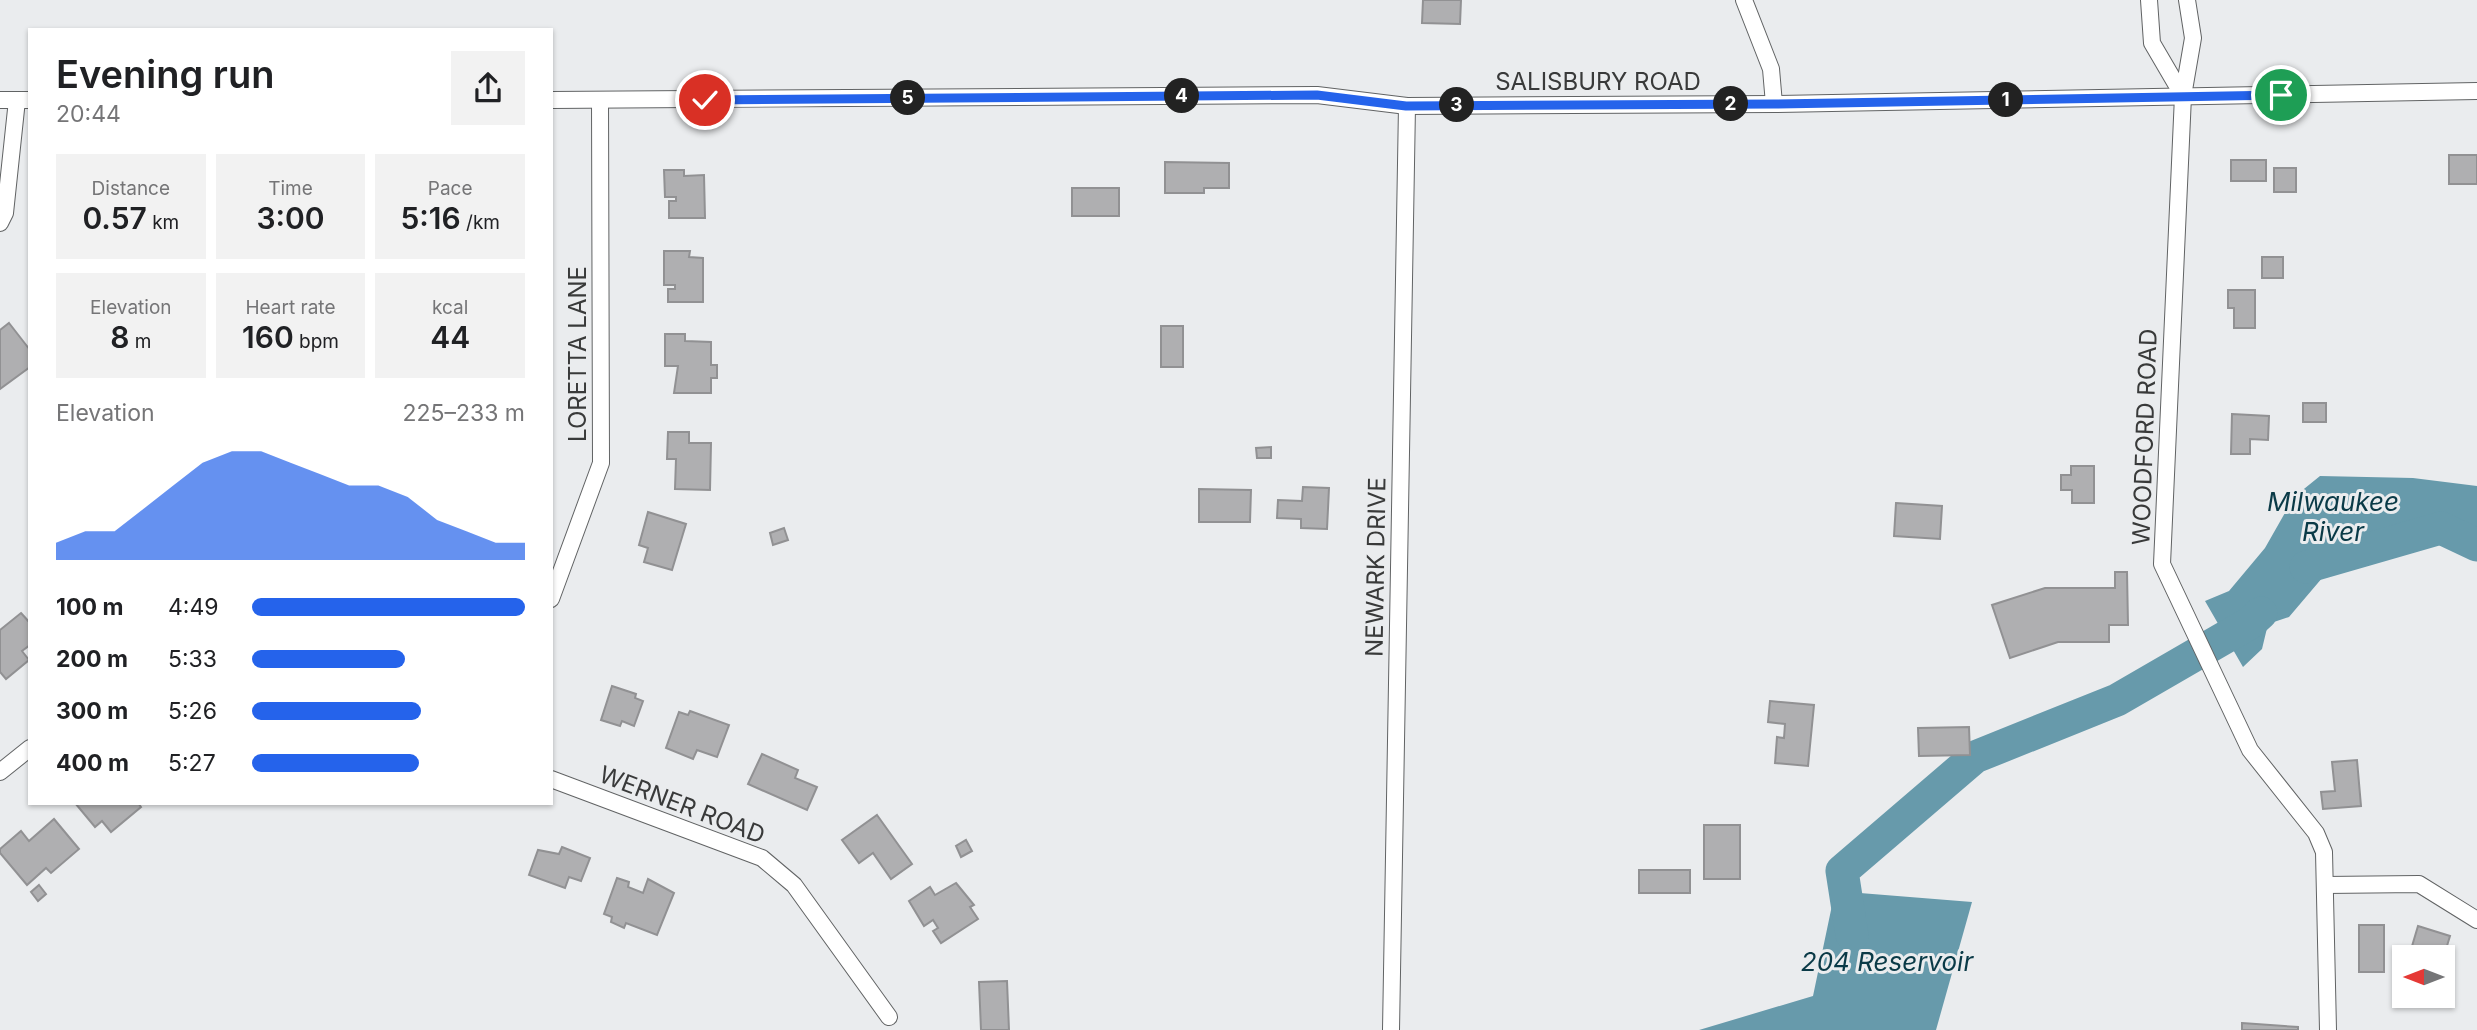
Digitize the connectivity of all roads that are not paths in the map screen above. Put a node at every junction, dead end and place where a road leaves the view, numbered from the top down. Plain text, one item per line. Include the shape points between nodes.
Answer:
1 (1744, 0) edge
2 (2149, 0) edge
3 (2187, 0) edge
4 (2477, 91) edge
5 (2183, 96) junction
6 (0, 100) edge
7 (23, 100) edge
8 (553, 100) edge
9 (600, 100) junction
10 (1774, 104) junction
11 (1406, 106) junction
12 (0, 223) edge
13 (553, 594) edge
14 (28, 750) edge
15 (0, 772) edge
16 (553, 780) edge
17 (2325, 886) junction
18 (2477, 920) edge
19 (889, 1017) dead end
20 (1391, 1030) edge
21 (2328, 1030) edge

1 - 10 street via 1771,69
2 - 5 street via 2152,43
3 - 5 street, WOODFORD ROAD via 2193,38
4 - 5 street, SALISBURY ROAD
5 - 10 street, SALISBURY ROAD
5 - 17 street, WOODFORD ROAD via 2162,564 2250,750 2316,833 2324,852
6 - 7 street
7 - 12 street
8 - 9 street, SALISBURY ROAD
9 - 11 street, SALISBURY ROAD via 1317,95
9 - 13 street, LORETTA LANE via 601,463
10 - 11 street, SALISBURY ROAD
11 - 20 street, NEWARK DRIVE
14 - 15 street
16 - 19 street, WERNER ROAD via 762,858 794,885
17 - 18 street via 2419,884
17 - 21 street, WOODFORD ROAD

